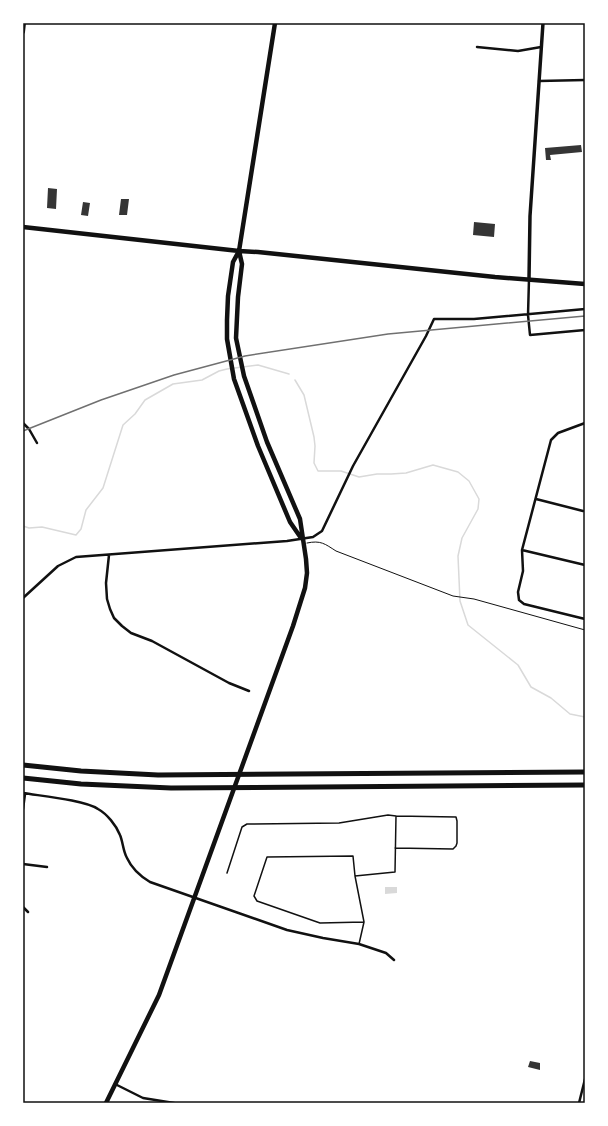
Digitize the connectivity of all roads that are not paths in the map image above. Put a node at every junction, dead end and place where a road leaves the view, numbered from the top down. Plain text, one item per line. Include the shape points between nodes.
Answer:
1 (24, 23) edge
2 (275, 23) edge
3 (543, 23) edge
4 (23, 32) edge
5 (477, 47) dead end
6 (541, 47) junction
7 (585, 80) edge
8 (538, 81) junction
9 (23, 227) edge
10 (239, 251) junction
11 (529, 279) junction
12 (585, 284) edge
13 (585, 309) edge
14 (528, 314) junction
15 (585, 330) edge
16 (23, 423) edge
17 (585, 423) edge
18 (37, 443) dead end
19 (536, 499) junction
20 (584, 511) dead end
21 (302, 542) junction
22 (522, 550) junction
23 (109, 555) junction
24 (585, 565) edge
25 (23, 598) edge
26 (585, 619) edge
27 (249, 691) dead end
28 (23, 765) edge
29 (585, 772) edge
30 (23, 778) edge
31 (585, 785) edge
32 (24, 794) edge
33 (23, 809) edge
34 (396, 816) junction
35 (395, 848) junction
36 (23, 864) edge
37 (48, 866) dead end
38 (227, 873) dead end
39 (355, 876) junction
40 (195, 897) junction
41 (23, 907) edge
42 (28, 912) dead end
43 (364, 922) junction
44 (359, 944) junction
45 (394, 960) dead end
46 (585, 1080) edge
47 (115, 1084) junction
48 (106, 1103) edge
49 (174, 1103) edge
50 (579, 1103) edge

1 - 4 main road
2 - 10 main road
3 - 6 street
5 - 6 street via 518,50
6 - 8 street
7 - 8 street
8 - 11 street
9 - 10 main road
10 - 11 main road
10 - 21 main road via 242,264 236,321 239,352 249,393 300,519
10 - 21 main road via 233,262 228,296 229,354 240,396 258,446 290,522
11 - 12 main road
11 - 14 street
13 - 14 street
14 - 15 street via 530,335
14 - 21 street via 474,319 434,319 346,479 322,531
16 - 18 street
17 - 19 street via 558,433 552,438
19 - 20 street
19 - 22 street
21 - 23 street
21 - 40 main road via 307,573 305,588
22 - 24 street
22 - 26 street via 523,571 518,592 519,600
23 - 25 street via 79,556 70,559 52,570
23 - 27 street via 107,599 114,618 122,626 131,633 152,641 229,683
28 - 29 highway via 164,775
30 - 31 highway via 81,784 170,788
32 - 33 street
32 - 40 street via 85,803 98,809 116,828 127,859 136,872 150,882
34 - 35 lane
34 - 35 lane via 456,817 457,843 452,849
34 - 38 lane via 339,823 247,824 242,827
35 - 39 lane via 395,872
36 - 37 street
39 - 43 lane
39 - 43 lane via 353,856 267,857 254,896 257,901 320,923
40 - 44 street via 287,930
40 - 47 main road via 159,995
41 - 42 street
43 - 44 lane
44 - 45 street via 386,953
46 - 50 street
47 - 48 main road
47 - 49 street via 144,1098

